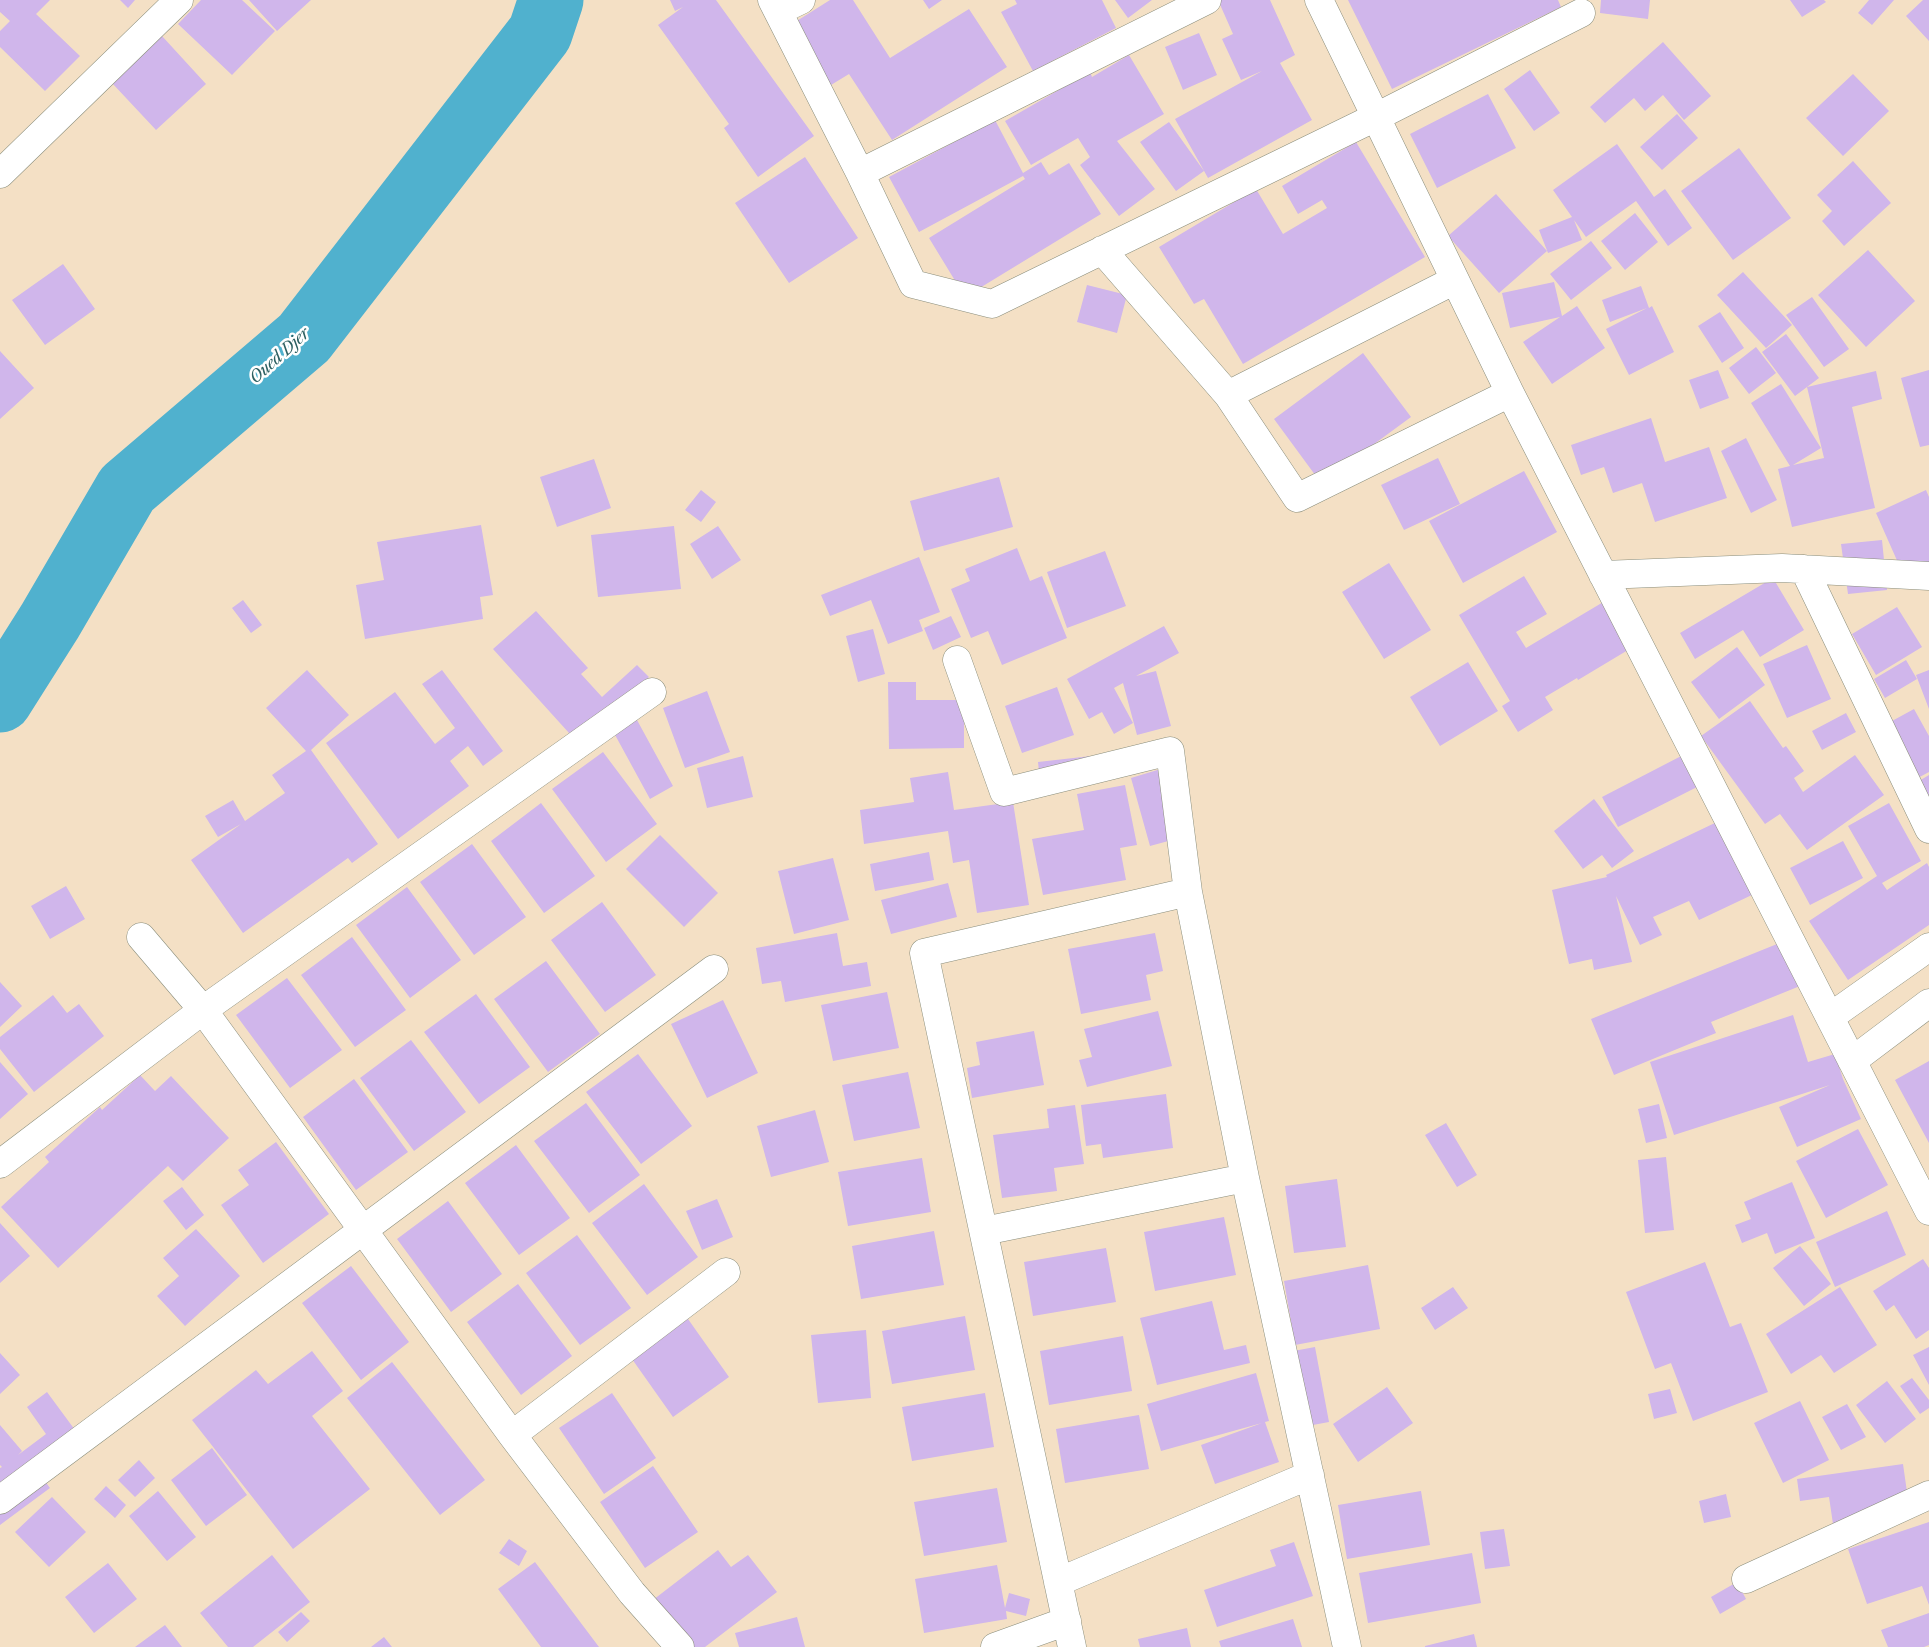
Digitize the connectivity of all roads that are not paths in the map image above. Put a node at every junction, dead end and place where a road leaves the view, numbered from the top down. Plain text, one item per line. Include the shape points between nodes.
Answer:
1 (179, 0) edge
2 (1207, 0) edge
3 (1319, 0) edge
4 (784, 4) edge
5 (1581, 13) dead end
6 (1376, 117) junction
7 (0, 174) edge
8 (860, 174) junction
9 (1102, 250) junction
10 (1455, 280) junction
11 (1510, 393) junction
12 (1228, 395) junction
13 (1804, 569) junction
14 (1603, 575) junction
15 (1929, 576) edge
16 (956, 660) dead end
17 (652, 692) dead end
18 (1929, 828) edge
19 (1188, 892) junction
20 (141, 937) dead end
21 (1929, 947) edge
22 (714, 969) dead end
23 (1929, 1003) edge
24 (203, 1010) junction
25 (1830, 1018) junction
26 (1852, 1061) junction
27 (0, 1164) edge
28 (1245, 1178) junction
29 (1929, 1212) edge
30 (364, 1231) junction
31 (984, 1231) junction
32 (726, 1272) dead end
33 (512, 1436) junction
34 (1310, 1475) junction
35 (1929, 1495) edge
36 (0, 1500) edge
37 (1746, 1579) dead end
38 (1058, 1582) junction
39 (1070, 1634) edge
40 (680, 1647) edge
41 (995, 1647) edge
42 (1346, 1647) edge

1 - 7 street
2 - 8 street
3 - 6 street
4 - 8 street
5 - 6 street
6 - 9 street
6 - 10 street
8 - 9 street via 913,284 992,304
9 - 12 street
10 - 11 street
10 - 12 street
11 - 12 street via 1297,498
11 - 14 street
13 - 14 street
13 - 15 street
13 - 18 street
14 - 25 street
16 - 19 street via 1004,792 1170,751
17 - 24 street
19 - 28 street
19 - 31 street via 924,953
20 - 24 street
21 - 25 street
22 - 30 street
23 - 26 street
24 - 27 street
24 - 30 street
25 - 26 street
26 - 29 street
28 - 31 street
28 - 34 street
30 - 33 street
30 - 36 street
31 - 38 street
32 - 33 street
33 - 40 street via 632,1593
34 - 38 street
34 - 42 street
35 - 37 street
38 - 39 street
39 - 41 street

